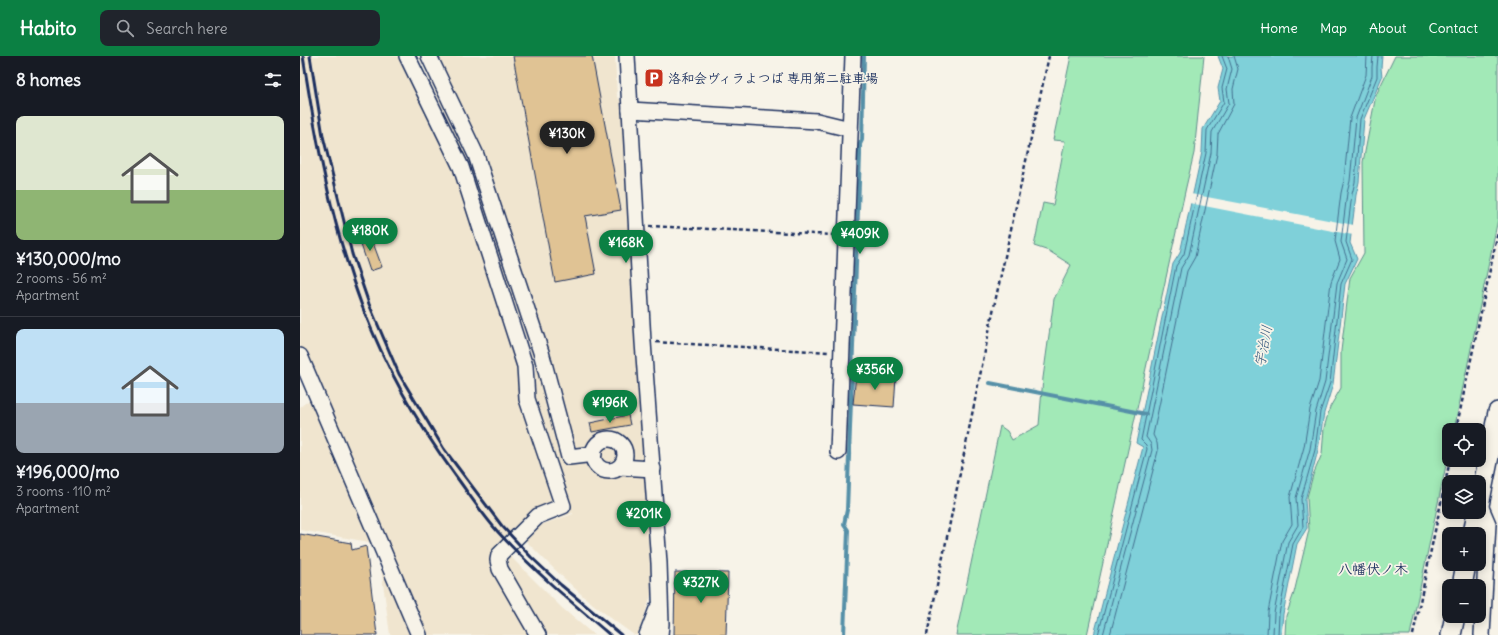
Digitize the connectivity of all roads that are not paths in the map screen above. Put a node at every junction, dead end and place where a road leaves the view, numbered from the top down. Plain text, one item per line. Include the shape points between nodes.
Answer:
1 (407, 56) edge
2 (430, 56) edge
3 (627, 56) edge
4 (853, 56) edge
5 (630, 110) junction
6 (850, 129) junction
7 (300, 356) edge
8 (1498, 412) edge
9 (1494, 451) edge
10 (838, 452) dead end
11 (594, 454) junction
12 (620, 467) junction
13 (653, 469) junction
14 (1486, 479) edge
15 (1486, 519) edge
16 (660, 599) junction
17 (1454, 623) edge
18 (419, 635) edge
19 (538, 635) edge
20 (647, 635) edge
21 (660, 635) edge
22 (1451, 635) edge
23 (1482, 635) edge

1 - 19 street via 461,167 525,366 527,399 564,506 538,516 500,554 498,560 500,569
2 - 11 street via 476,155 541,352 569,457
3 - 5 street
4 - 6 street
5 - 6 street via 817,121
5 - 13 street
6 - 10 street
7 - 18 street
8 - 9 main road
9 - 14 main road
11 - 12 street via 596,463 602,469 611,471
11 - 12 street via 602,441 617,441 625,453
12 - 13 street
13 - 16 street
15 - 23 street via 1488,524
16 - 20 street
16 - 21 street
17 - 22 main road

